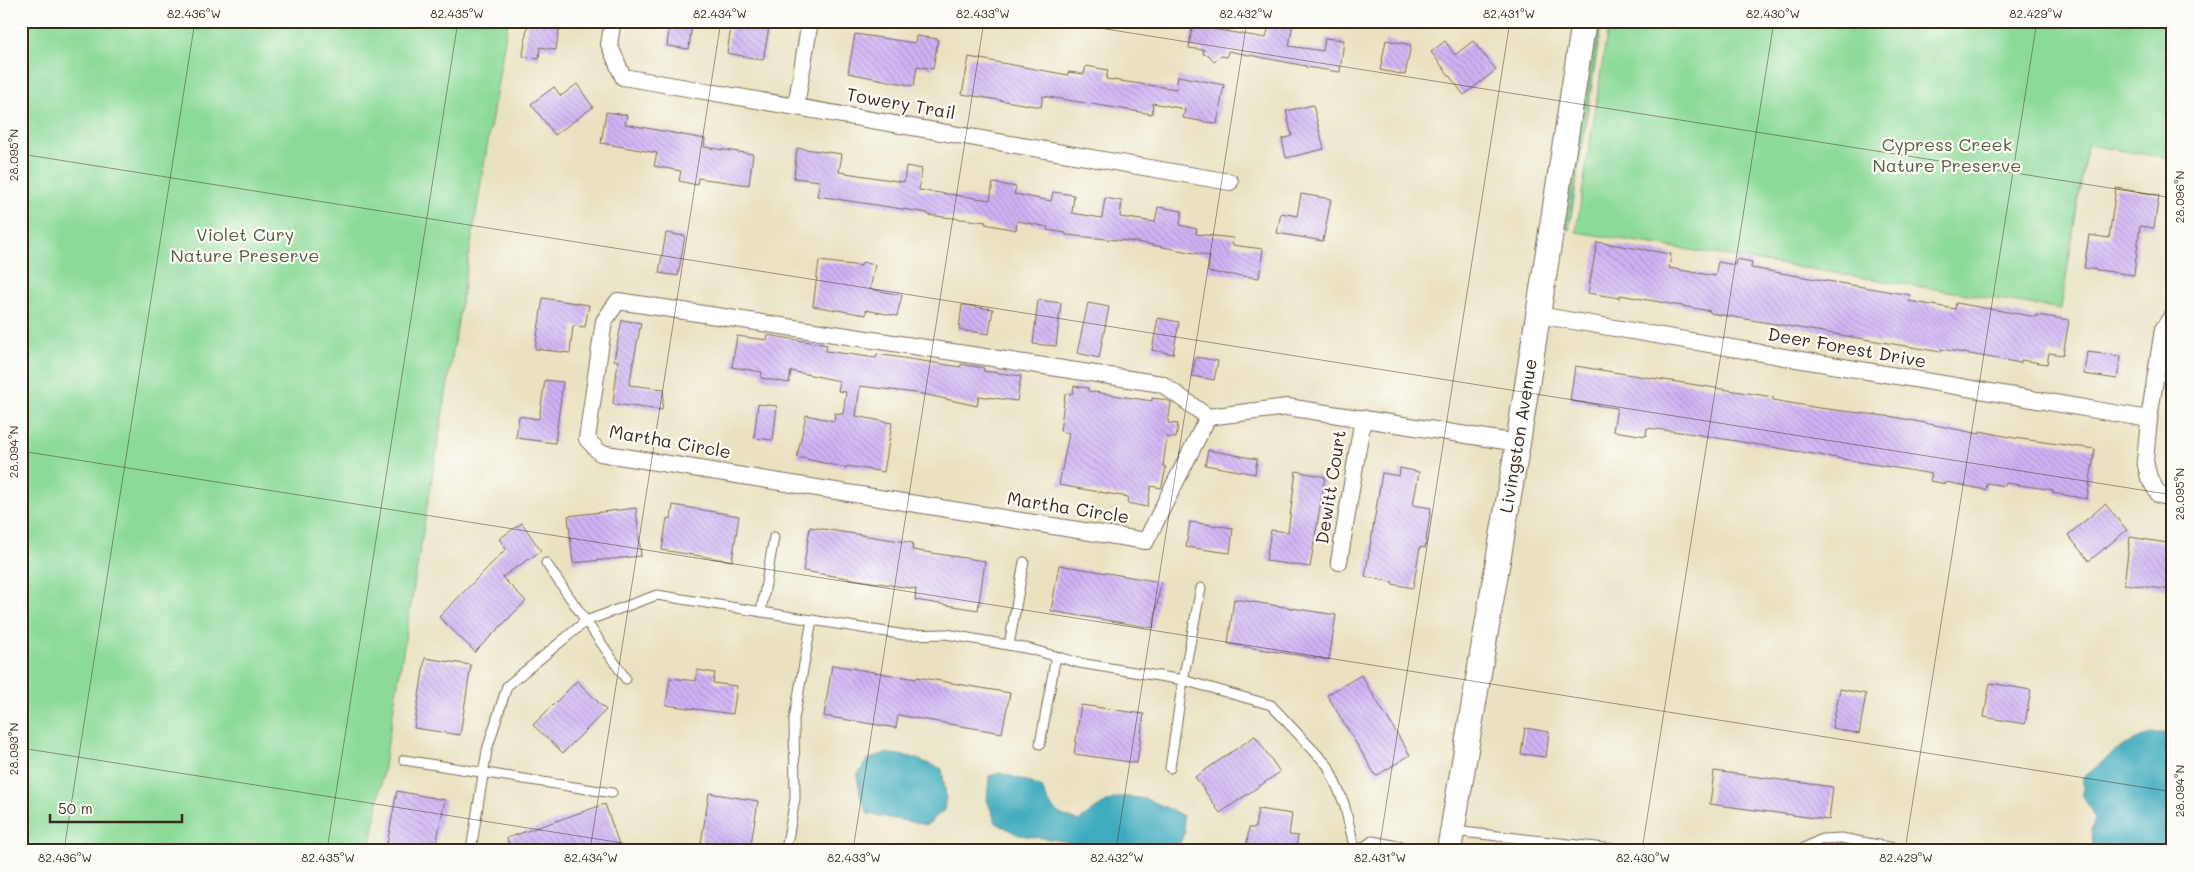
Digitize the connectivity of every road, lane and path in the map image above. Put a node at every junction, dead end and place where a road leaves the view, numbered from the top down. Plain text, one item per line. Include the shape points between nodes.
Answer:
1 (613, 21) edge
2 (810, 21) edge
3 (1584, 21) edge
4 (796, 106) junction
5 (1230, 182) dead end
6 (2173, 315) edge
7 (1538, 316) junction
8 (1208, 416) junction
9 (1362, 418) junction
10 (2149, 419) junction
11 (1518, 443) junction
12 (2173, 498) edge
13 (774, 537) dead end
14 (1024, 562) dead end
15 (1339, 562) dead end
16 (546, 563) dead end
17 (1201, 588) dead end
18 (761, 612) junction
19 (812, 620) junction
20 (586, 621) junction
21 (1009, 645) junction
22 (1056, 656) junction
23 (626, 679) dead end
24 (1184, 680) junction
25 (1040, 744) dead end
26 (404, 760) dead end
27 (1170, 768) dead end
28 (484, 772) junction
29 (612, 793) dead end
30 (1451, 840) edge
31 (471, 850) edge
32 (786, 850) edge
33 (1355, 850) edge
34 (1360, 850) edge
35 (1419, 850) edge
36 (1623, 850) edge
37 (1800, 850) edge
38 (1905, 850) edge

1 - 4 street, Towery Trail via 609,44 623,77
2 - 4 street
3 - 7 street, Livingston Avenue
4 - 5 street, Towery Trail
6 - 10 street via 2163,329
7 - 10 street, Deer Forest Drive
7 - 11 street, Livingston Avenue
8 - 8 street, Martha Circle via 1162,384 618,301 604,321 587,439 600,453 1146,541
8 - 9 street via 1288,407
9 - 11 street
9 - 15 street, Dewitt Court
10 - 12 street via 2145,461 2149,478 2159,496
11 - 30 street, Livingston Avenue
13 - 18 lane
14 - 21 lane
16 - 20 lane
17 - 24 lane
18 - 19 lane
18 - 20 lane via 657,595
19 - 21 lane via 905,635 946,634
19 - 32 lane via 794,720 795,799
20 - 23 lane
20 - 28 lane via 507,686 487,750
21 - 22 lane
22 - 24 lane via 1079,663
22 - 25 lane
24 - 27 lane
24 - 33 lane via 1271,706 1328,766 1344,803
26 - 28 lane
28 - 29 lane
28 - 31 lane
30 - 36 lane
34 - 35 lane via 1372,841
37 - 38 lane via 1822,839 1842,838

